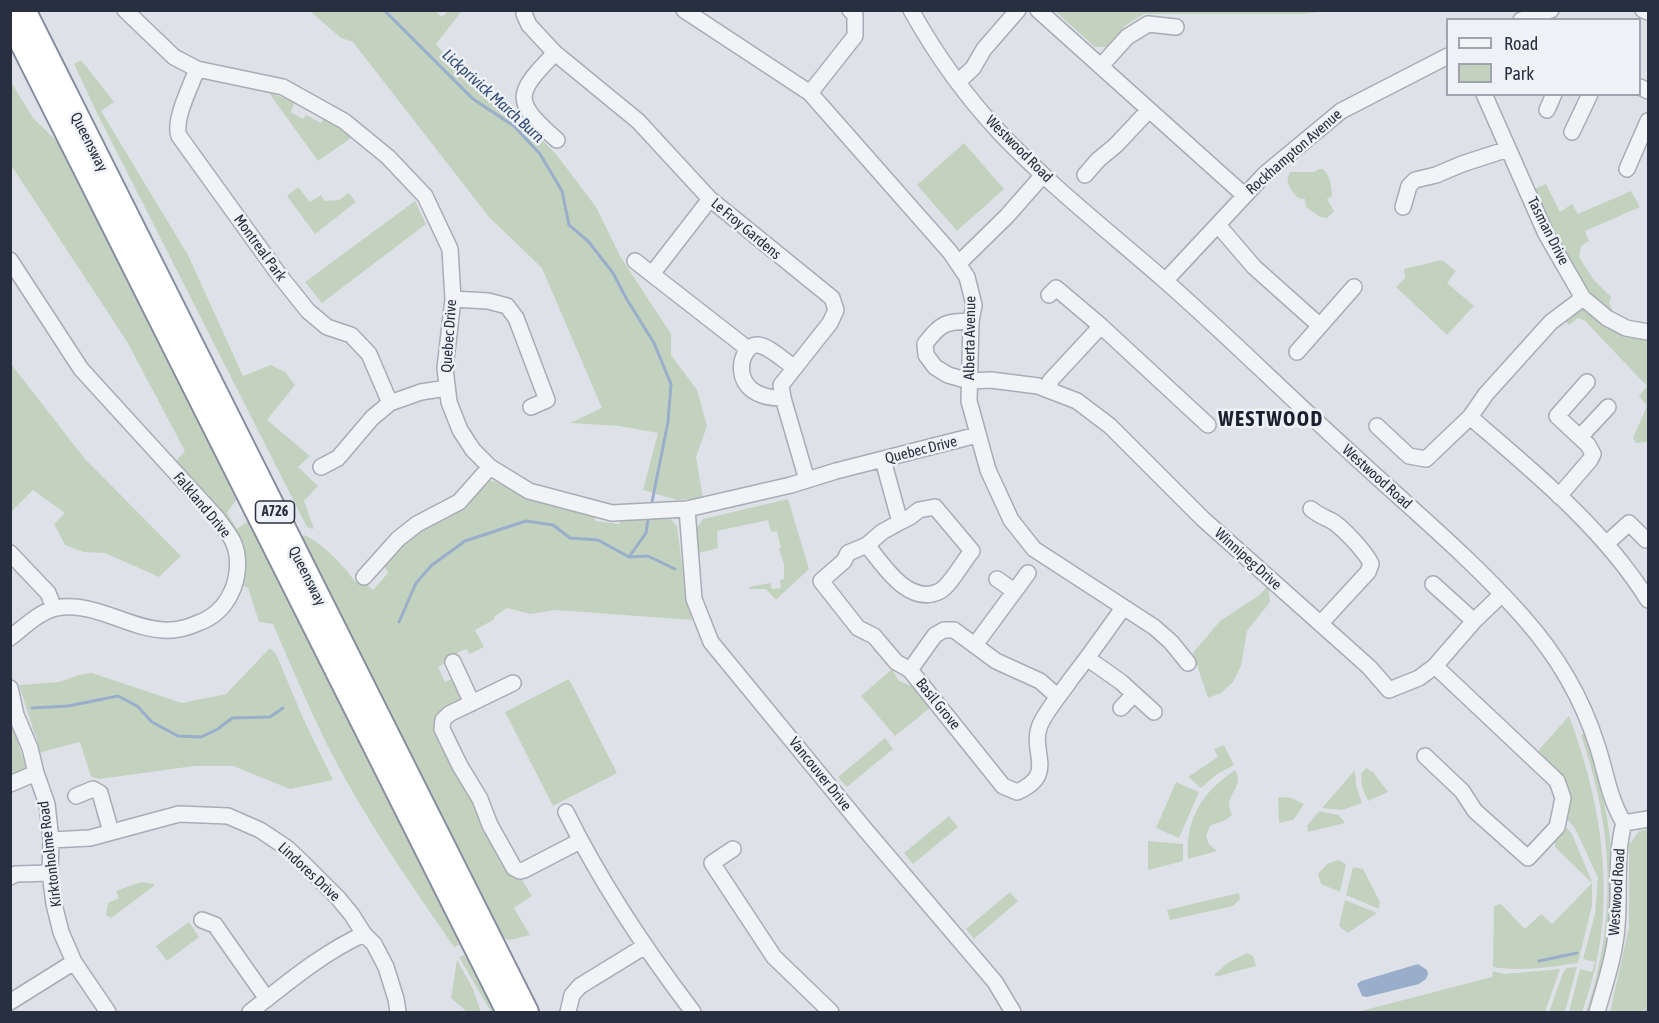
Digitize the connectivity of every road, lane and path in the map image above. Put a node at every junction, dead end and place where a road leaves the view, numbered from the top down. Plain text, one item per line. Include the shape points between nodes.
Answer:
1 (24, 10) edge
2 (125, 10) edge
3 (525, 10) edge
4 (684, 10) edge
5 (850, 10) edge
6 (911, 10) edge
7 (1018, 10) edge
8 (1038, 10) edge
9 (1551, 10) edge
10 (1643, 10) edge
11 (1648, 12) edge
12 (1527, 18) edge
13 (10, 20) edge
14 (1176, 27) dead end
15 (555, 53) junction
16 (1446, 57) edge
17 (1101, 66) junction
18 (197, 69) junction
19 (958, 82) junction
20 (810, 93) junction
21 (1485, 96) edge
22 (1553, 96) edge
23 (1589, 96) edge
24 (1149, 110) junction
25 (1547, 110) dead end
26 (1648, 121) edge
27 (1572, 132) dead end
28 (556, 140) dead end
29 (1508, 149) junction
30 (1627, 169) dead end
31 (1043, 175) junction
32 (1084, 175) dead end
33 (1244, 195) junction
34 (710, 199) junction
35 (1403, 207) dead end
36 (1218, 225) junction
37 (10, 260) edge
38 (635, 261) dead end
39 (958, 264) junction
40 (652, 274) junction
41 (1165, 281) junction
42 (1354, 287) dead end
43 (1049, 295) dead end
44 (1583, 298) junction
45 (453, 300) junction
46 (971, 321) junction
47 (1319, 325) junction
48 (1101, 326) junction
49 (1648, 332) edge
50 (748, 349) junction
51 (1297, 352) dead end
52 (794, 367) junction
53 (969, 381) junction
54 (1587, 382) dead end
55 (447, 388) junction
56 (1050, 390) junction
57 (783, 398) junction
58 (390, 403) junction
59 (531, 407) dead end
60 (1608, 407) dead end
61 (1470, 417) junction
62 (1208, 425) dead end
63 (1377, 426) dead end
64 (977, 435) junction
65 (1580, 437) junction
66 (883, 460) junction
67 (321, 467) dead end
68 (490, 468) junction
69 (807, 480) junction
70 (1559, 496) junction
71 (687, 509) junction
72 (1311, 509) dead end
73 (900, 522) junction
74 (1646, 540) dead end
75 (1606, 544) junction
76 (867, 545) junction
77 (10, 553) edge
78 (1028, 573) dead end
79 (364, 577) dead end
80 (997, 579) dead end
81 (1433, 584) dead end
82 (1014, 591) junction
83 (1502, 594) junction
84 (1648, 600) edge
85 (54, 608) junction
86 (1123, 608) junction
87 (1474, 621) junction
88 (1321, 623) junction
89 (10, 638) edge
90 (975, 645) junction
91 (1087, 658) junction
92 (453, 662) dead end
93 (1188, 663) dead end
94 (1435, 666) junction
95 (910, 670) junction
96 (513, 683) dead end
97 (11, 692) edge
98 (1134, 694) junction
99 (1058, 697) junction
100 (472, 703) junction
101 (1121, 708) dead end
102 (1154, 712) dead end
103 (1425, 756) dead end
104 (36, 773) junction
105 (10, 784) edge
106 (76, 796) dead end
107 (566, 812) dead end
108 (1648, 819) edge
109 (1624, 823) junction
110 (111, 832) junction
111 (51, 840) junction
112 (580, 841) junction
113 (733, 849) dead end
114 (50, 873) junction
115 (10, 877) edge
116 (202, 920) dead end
117 (364, 934) junction
118 (645, 946) junction
119 (74, 962) junction
120 (267, 999) junction
121 (10, 1002) edge
122 (108, 1012) edge
123 (250, 1012) edge
124 (398, 1012) edge
125 (508, 1012) edge
126 (527, 1012) edge
127 (568, 1012) edge
128 (693, 1012) edge
129 (831, 1012) edge
130 (1013, 1012) edge
131 (1597, 1012) edge

1 - 126 highway, Queensway / A726
2 - 18 street, Quebec Drive via 174,57
3 - 15 street, Le Froy Gardens via 529,25
4 - 20 street, Alberta Avenue
5 - 20 street via 855,15 855,36
6 - 19 street, Westwood Road
7 - 19 street
8 - 17 street
9 - 12 street
10 - 11 street
13 - 125 highway, Queensway / A726
14 - 17 street via 1148,24 1126,37
15 - 28 street via 524,92 532,118
15 - 34 street, Le Froy Gardens via 638,121
16 - 33 street, Rockhampton Avenue via 1341,111
17 - 24 street
18 - 45 street, Quebec Drive via 283,87 344,121 388,158 425,196 450,249
18 - 58 street, Montreal Park via 176,129 179,136 308,311 327,327 351,335 369,354
19 - 31 street, Westwood Road via 999,132
20 - 39 street, Alberta Avenue
21 - 29 street, Tasman Drive
22 - 25 street
23 - 27 street
24 - 32 street
24 - 33 street
26 - 30 street
29 - 35 street via 1415,180 1409,186
29 - 44 street, Tasman Drive via 1546,234
31 - 39 street
31 - 41 street, Westwood Road
33 - 36 street, Rockhampton Avenue
34 - 40 street
34 - 52 street, Le Froy Gardens via 832,298 836,310 830,323
36 - 41 street, Rockhampton Avenue
36 - 47 street via 1254,267
37 - 85 street, Falkland Drive via 81,369 217,518 234,544 238,566 231,595 221,608 207,620 187,627 163,630 92,610
38 - 40 street
39 - 46 street, Alberta Avenue via 972,290
40 - 50 street
41 - 83 street, Westwood Road
42 - 47 street
43 - 48 street via 1056,288
44 - 49 street, Tasman Drive via 1626,328
44 - 61 street via 1551,322
45 - 55 street, Quebec Drive via 445,368
45 - 59 street via 507,306 516,318 547,400
46 - 53 street, Alberta Avenue
46 - 53 street via 947,322 925,344 926,355 935,367
47 - 51 street
48 - 56 street via 1050,381
48 - 62 street
50 - 52 street via 761,345
50 - 57 street via 740,373 743,383 760,395
52 - 57 street, Le Froy Gardens via 781,385
53 - 56 street, Winnipeg Drive via 991,380
53 - 64 street, Alberta Avenue
54 - 65 street via 1557,416
55 - 58 street
55 - 68 street, Quebec Drive via 460,430
56 - 88 street, Winnipeg Drive via 1077,401 1110,426 1203,519
57 - 69 street
58 - 67 street via 338,458
60 - 65 street
61 - 63 street via 1426,459 1409,456
61 - 70 street
64 - 66 street, Quebec Drive
64 - 86 street, Alberta Avenue via 1003,503 1026,540 1052,562
65 - 70 street via 1593,454
66 - 69 street, Quebec Drive
66 - 73 street
68 - 71 street, Quebec Drive via 529,491 612,513
68 - 79 street via 459,502 398,539
69 - 71 street, Quebec Drive
70 - 75 street
71 - 130 street, Vancouver Drive via 694,599 711,642 995,982
72 - 88 street via 1332,522 1371,564
73 - 76 street
73 - 76 street via 919,510 935,507 972,551 940,591 924,594 909,590 894,580
74 - 75 street via 1629,523
75 - 84 street
76 - 95 street via 848,553 822,581 858,628 874,636 897,662
77 - 85 street via 48,593
78 - 82 street
80 - 82 street
81 - 87 street
82 - 90 street
83 - 87 street, Winnipeg Drive
83 - 109 street, Westwood Road via 1540,637 1566,676 1590,725 1615,808
85 - 89 street
86 - 91 street, Basil Grove
86 - 93 street, Alberta Avenue via 1154,627
87 - 94 street, Winnipeg Drive
88 - 94 street, Winnipeg Drive via 1389,690 1419,678
90 - 95 street, Basil Grove via 954,630 944,630 935,635
90 - 99 street, Basil Grove via 996,660 1041,681
91 - 98 street
91 - 99 street, Basil Grove
92 - 100 street
94 - 103 street via 1557,781 1563,798 1557,827 1528,858 1475,811 1462,791
95 - 99 street, Basil Grove via 1003,786 1017,792 1031,786 1039,773 1037,738
96 - 100 street
97 - 104 street, Kirktonholme Road
98 - 101 street
98 - 102 street
100 - 112 street via 449,714 442,729 514,868 525,870
104 - 105 street
104 - 111 street, Kirktonholme Road via 47,804
106 - 110 street via 93,789 100,793
107 - 112 street
108 - 109 street
109 - 131 street, Westwood Road via 1617,929
110 - 111 street, Lindores Drive via 90,838
110 - 117 street, Lindores Drive via 179,814 228,816 287,848 338,898
111 - 114 street, Kirktonholme Road
112 - 118 street
113 - 129 street via 712,862 774,957
114 - 115 street
114 - 119 street, Kirktonholme Road via 61,932
116 - 120 street via 215,925
117 - 120 street via 344,943
117 - 124 street, Lindores Drive via 386,967
118 - 127 street via 580,987 572,995
118 - 128 street
119 - 121 street
119 - 122 street, Kirktonholme Road
120 - 123 street

